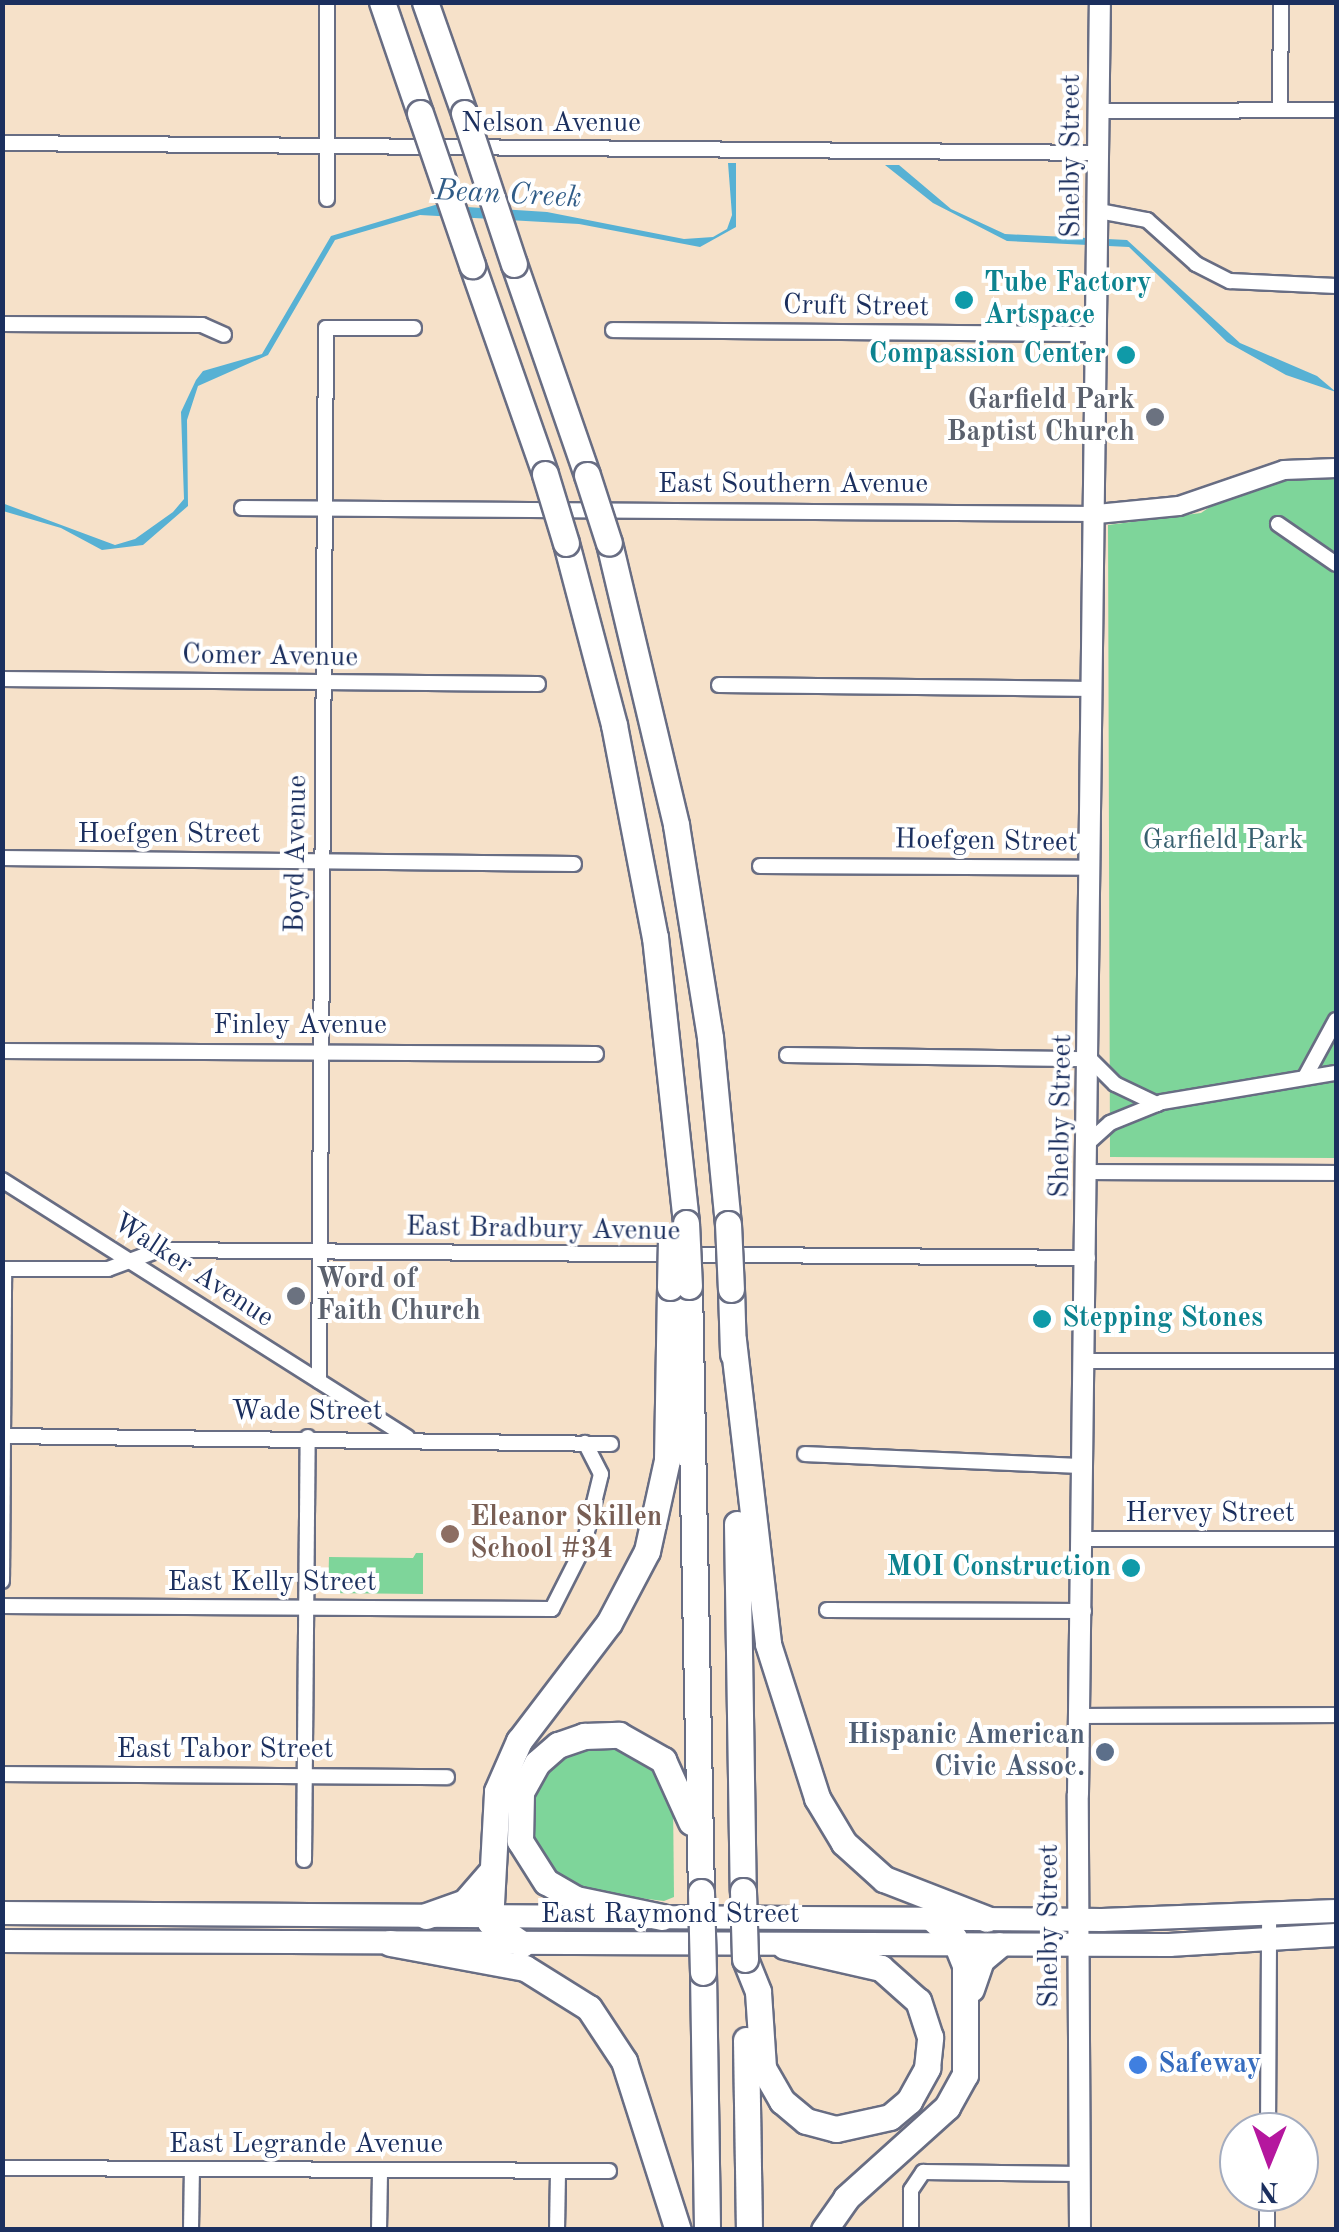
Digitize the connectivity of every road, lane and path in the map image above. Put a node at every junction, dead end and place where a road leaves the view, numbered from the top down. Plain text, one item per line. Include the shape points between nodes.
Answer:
1 (326, 2) edge
2 (382, 2) edge
3 (425, 2) edge
4 (1100, 2) edge
5 (1280, 2) edge
6 (1280, 110) junction
7 (1336, 110) edge
8 (1099, 111) junction
9 (2, 144) edge
10 (328, 148) junction
11 (1099, 153) junction
12 (327, 198) dead end
13 (1099, 217) junction
14 (1336, 286) edge
15 (2, 324) edge
16 (414, 328) dead end
17 (613, 330) dead end
18 (1098, 334) junction
19 (224, 335) dead end
20 (1336, 468) edge
21 (242, 508) dead end
22 (325, 509) junction
23 (1097, 514) junction
24 (1278, 524) dead end
25 (1336, 564) edge
26 (2, 679) edge
27 (325, 682) junction
28 (538, 684) dead end
29 (719, 685) dead end
30 (1094, 689) junction
31 (2, 858) edge
32 (323, 861) junction
33 (574, 864) dead end
34 (760, 866) dead end
35 (1092, 868) junction
36 (1336, 1020) edge
37 (2, 1051) edge
38 (320, 1051) junction
39 (596, 1054) dead end
40 (788, 1056) dead end
41 (1090, 1058) junction
42 (1336, 1073) edge
43 (1305, 1077) junction
44 (1156, 1104) junction
45 (1089, 1142) junction
46 (1088, 1172) junction
47 (1336, 1173) edge
48 (2, 1180) edge
49 (319, 1252) junction
50 (1088, 1258) junction
51 (130, 1260) junction
52 (3, 1269) edge
53 (680, 1287) junction
54 (733, 1340) junction
55 (1086, 1361) junction
56 (1336, 1361) edge
57 (319, 1381) junction
58 (3, 1436) edge
59 (308, 1437) junction
60 (408, 1438) junction
61 (586, 1443) junction
62 (611, 1444) dead end
63 (805, 1454) dead end
64 (1086, 1466) junction
65 (1336, 1539) edge
66 (1084, 1540) junction
67 (2, 1582) edge
68 (2, 1606) edge
69 (307, 1608) junction
70 (827, 1610) dead end
71 (1084, 1611) junction
72 (1083, 1716) junction
73 (1336, 1716) edge
74 (2, 1774) edge
75 (305, 1776) junction
76 (448, 1777) dead end
77 (304, 1860) dead end
78 (700, 1860) junction
79 (490, 1873) junction
80 (1336, 1911) edge
81 (2, 1913) edge
82 (1269, 1914) junction
83 (426, 1916) junction
84 (489, 1917) junction
85 (662, 1917) junction
86 (932, 1918) junction
87 (987, 1919) junction
88 (1077, 1919) junction
89 (1336, 1935) edge
90 (1269, 1940) junction
91 (2, 1941) edge
92 (390, 1943) junction
93 (522, 1944) junction
94 (958, 1945) junction
95 (999, 1945) junction
96 (1078, 1945) junction
97 (784, 1946) junction
98 (747, 1970) junction
99 (969, 1999) junction
100 (1268, 2112) edge
101 (2, 2168) edge
102 (192, 2169) junction
103 (380, 2170) junction
104 (558, 2171) junction
105 (610, 2171) dead end
106 (1080, 2174) junction
107 (192, 2230) edge
108 (379, 2230) edge
109 (557, 2230) edge
110 (678, 2230) edge
111 (708, 2230) edge
112 (749, 2230) edge
113 (824, 2230) edge
114 (911, 2230) edge
115 (1080, 2230) edge

1 - 10 street
2 - 53 highway, bridge via 566,543 623,768 673,1064
3 - 54 highway, bridge via 609,543 676,825 710,1038
4 - 8 main road, Shelby Street
5 - 6 street
6 - 7 street
6 - 8 street
8 - 11 main road, Shelby Street
9 - 10 street, Nelson Avenue
10 - 11 street, Nelson Avenue
10 - 12 street
11 - 13 main road, Shelby Street
13 - 14 street via 1147,220 1196,264 1230,281
13 - 18 main road, Shelby Street
15 - 19 street via 202,325
16 - 22 street, Boyd Avenue via 326,328
17 - 18 street, Cruft Street
18 - 23 main road, Shelby Street
20 - 23 street, East Southern Avenue via 1284,470 1179,506
21 - 22 street, East Southern Avenue
22 - 23 street, East Southern Avenue
22 - 27 street, Boyd Avenue
23 - 30 main road, Shelby Street
24 - 25 street
26 - 27 street, Comer Avenue
27 - 28 street, Comer Avenue
27 - 32 street, Boyd Avenue
29 - 30 street
30 - 35 main road, Shelby Street
31 - 32 street, Hoefgen Street
32 - 33 street, Hoefgen Street
32 - 38 street, Boyd Avenue
34 - 35 street, Hoefgen Street
35 - 41 main road, Shelby Street
36 - 43 street
37 - 38 street, Finley Avenue
38 - 39 street, Finley Avenue
38 - 49 street, Boyd Avenue
40 - 41 street
41 - 44 street via 1115,1084
41 - 45 main road, Shelby Street
42 - 43 street
43 - 44 street
44 - 45 street via 1110,1124
45 - 46 main road, Shelby Street
46 - 47 street
46 - 50 main road, Shelby Street
48 - 51 street, Walker Avenue
49 - 50 street, East Bradbury Avenue
49 - 51 street, East Bradbury Avenue via 159,1250
49 - 57 street, Boyd Avenue
50 - 55 main road, Shelby Street
51 - 52 street, East Bradbury Avenue via 108,1269
51 - 57 street, Walker Avenue
52 - 58 street
53 - 78 highway
53 - 79 highway via 668,1460 652,1535 612,1618 514,1749 494,1807
54 - 87 highway via 768,1644 817,1798 851,1851 884,1879
54 - 98 highway, bridge
55 - 56 street
55 - 64 main road, Shelby Street
57 - 60 street, Walker Avenue
58 - 59 street, Wade Street
58 - 67 street
59 - 60 street, Wade Street
59 - 69 street
60 - 61 street, Wade Street
61 - 62 street, Wade Street
61 - 69 street, East Kelly Street via 600,1474 587,1534 560,1603 541,1610
63 - 64 street
64 - 66 main road, Shelby Street
65 - 66 street, Hervey Street
66 - 71 main road, Shelby Street
68 - 69 street, East Kelly Street
69 - 75 street
70 - 71 street
71 - 72 main road, Shelby Street
72 - 73 street
72 - 88 main road, Shelby Street
74 - 75 street, East Tabor Street
75 - 76 street, East Tabor Street
75 - 77 street
78 - 85 highway via 676,1778 642,1744 611,1734 584,1736 549,1752 531,1772 517,1825 540,1876 576,1898
78 - 111 highway, bridge
79 - 83 highway via 465,1902
79 - 84 highway
80 - 82 main road, East Raymond Street
81 - 83 main road, East Raymond Street
82 - 88 main road, East Raymond Street
82 - 90 street
83 - 84 main road, East Raymond Street
84 - 85 main road, East Raymond Street
84 - 93 highway via 500,1934
85 - 86 main road, East Raymond Street
86 - 87 main road, East Raymond Street
86 - 94 highway
87 - 88 main road, East Raymond Street
88 - 96 main road, Shelby Street
89 - 90 main road, East Raymond Street
90 - 96 main road, East Raymond Street
90 - 100 street
91 - 92 main road, East Raymond Street
92 - 93 main road, East Raymond Street
92 - 110 highway via 530,1970 588,2008 624,2061
93 - 97 main road, East Raymond Street
94 - 95 main road, East Raymond Street
94 - 97 main road, East Raymond Street
94 - 99 highway
95 - 96 main road, East Raymond Street
95 - 99 highway via 980,1962
96 - 106 main road, Shelby Street
97 - 98 highway via 876,1966 911,1990 926,2018 930,2055 905,2105 879,2123 849,2130 818,2126 786,2106 764,2068
98 - 112 highway
99 - 113 highway via 968,2061 956,2094 839,2206
101 - 102 street, East Legrande Avenue
102 - 103 street, East Legrande Avenue
102 - 107 street
103 - 104 street, East Legrande Avenue
103 - 108 street
104 - 105 street, East Legrande Avenue
104 - 109 street
106 - 114 street via 918,2175 911,2190
106 - 115 main road, Shelby Street

